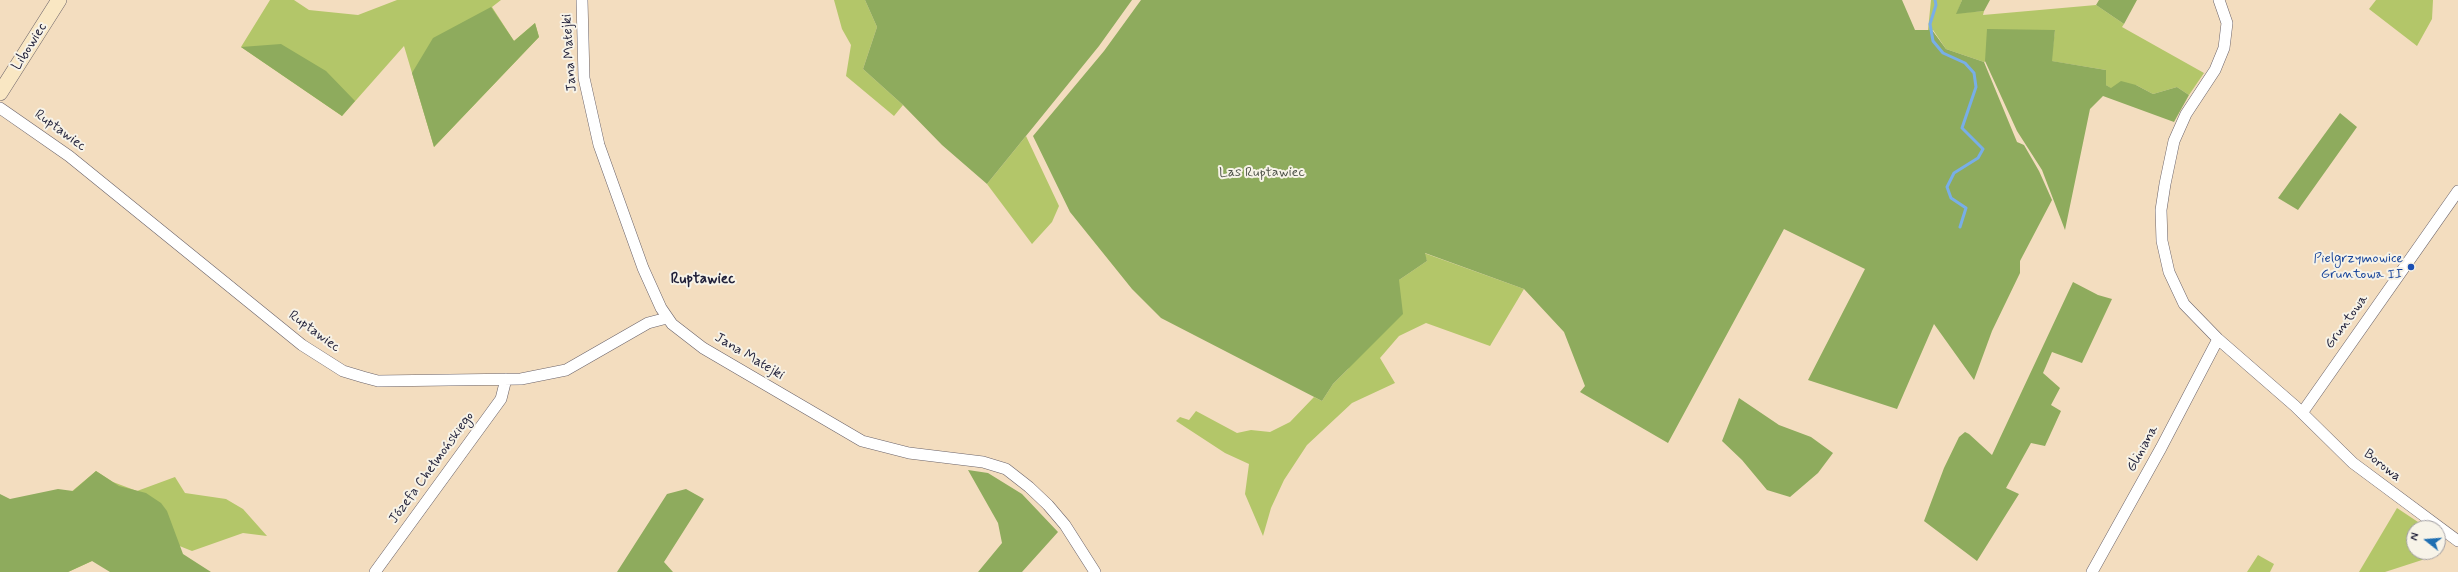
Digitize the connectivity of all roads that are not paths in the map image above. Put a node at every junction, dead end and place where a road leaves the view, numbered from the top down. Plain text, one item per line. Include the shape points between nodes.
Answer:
1 (60, 0) edge
2 (582, 0) edge
3 (2219, 0) edge
4 (0, 93) edge
5 (0, 108) edge
6 (2458, 191) edge
7 (667, 318) junction
8 (2218, 339) junction
9 (506, 379) junction
10 (2298, 410) junction
11 (2458, 541) edge
12 (375, 572) edge
13 (1095, 572) edge
14 (2092, 572) edge

1 - 4 street, Libowiec
2 - 7 street, Jana Matejki via 584,78 599,145 629,233
3 - 8 street, Borowa via 2226,23 2224,48 2215,70 2186,114 2174,141 2161,210 2162,241 2169,272 2184,304
5 - 9 street, Ruptawiec via 69,156 302,345 343,371 378,381
6 - 10 street, Gruntowa
7 - 9 street, Ruptawiec via 648,323 566,370 521,379
7 - 13 street, Jana Matejki via 703,348 862,441 909,453 983,462 1006,469 1029,486 1048,505 1065,525
8 - 10 street, Borowa
8 - 14 street, Gliniana
9 - 12 street, Józefa Chełmońskiego via 501,399
10 - 11 street, Borowa via 2353,463

